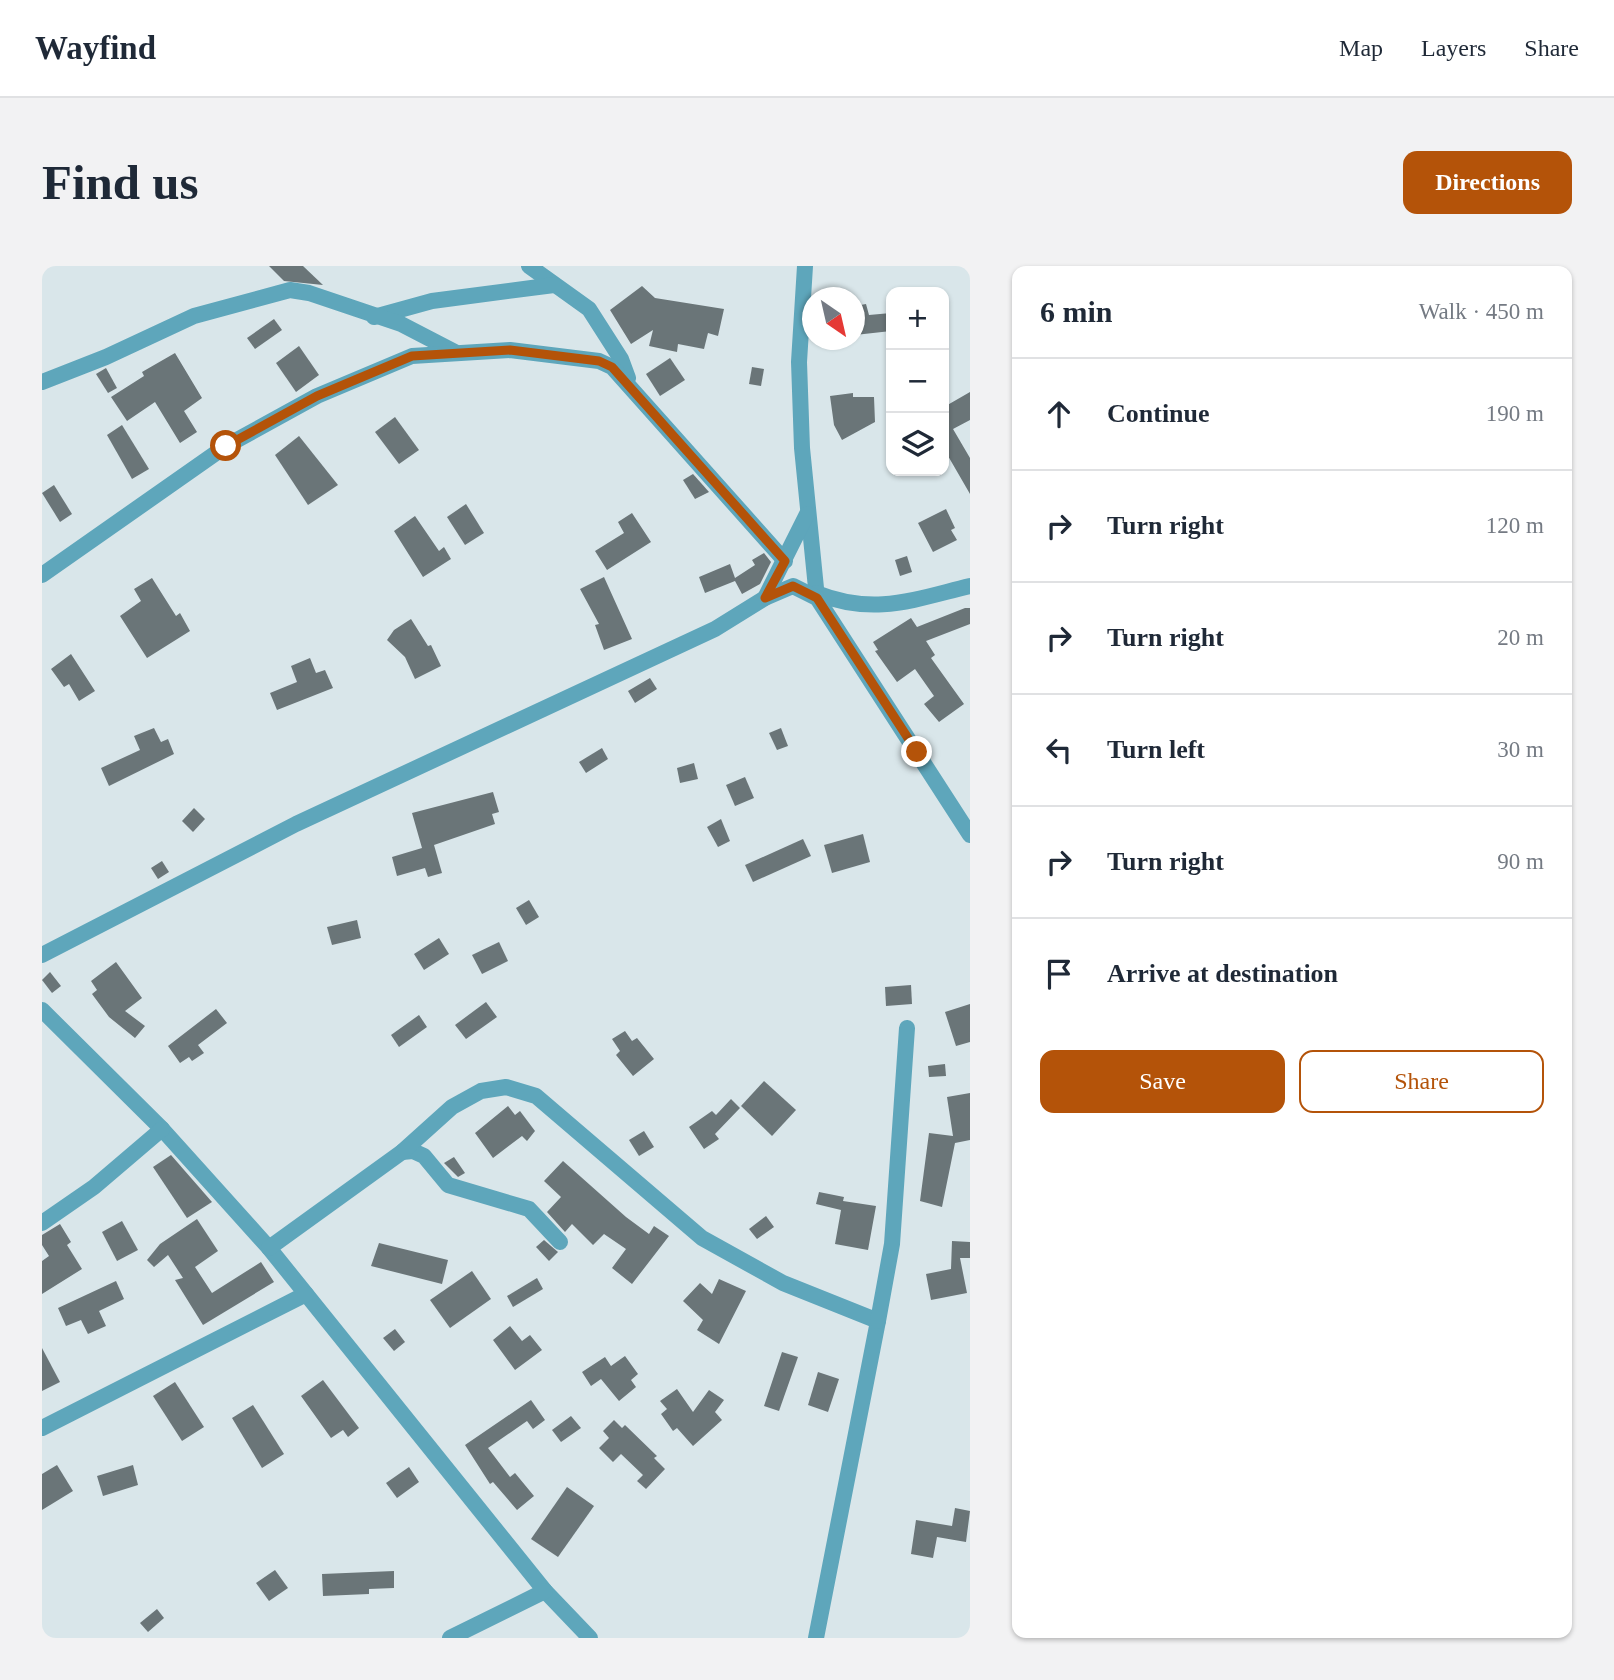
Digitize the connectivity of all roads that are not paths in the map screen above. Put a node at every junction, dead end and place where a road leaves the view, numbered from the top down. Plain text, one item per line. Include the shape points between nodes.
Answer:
1 (529, 266) edge
2 (805, 266) edge
3 (554, 285) junction
4 (374, 317) junction
5 (457, 353) junction
6 (42, 382) edge
7 (632, 387) junction
8 (808, 512) junction
9 (785, 561) junction
10 (42, 575) edge
11 (970, 586) edge
12 (816, 595) junction
13 (765, 598) junction
14 (970, 835) edge
15 (42, 955) edge
16 (42, 1010) edge
17 (908, 1028) dead end
18 (162, 1129) junction
19 (402, 1152) junction
20 (42, 1223) edge
21 (560, 1242) dead end
22 (269, 1248) junction
23 (306, 1294) junction
24 (878, 1321) junction
25 (42, 1428) edge
26 (545, 1591) junction
27 (450, 1638) edge
28 (590, 1638) edge
29 (816, 1638) edge

1 - 3 street
2 - 8 street via 799,362
3 - 4 street via 432,301
3 - 7 street via 589,309 621,359
4 - 5 street via 401,324
4 - 6 street via 290,290 194,316
5 - 7 street via 510,350 599,361
5 - 10 street via 412,356 317,396 226,446
7 - 9 street
8 - 9 street
8 - 12 street
9 - 13 street
11 - 12 street via 879,607
12 - 13 street via 793,586
12 - 14 street
13 - 15 street via 715,629 296,824
16 - 18 street
17 - 24 street via 892,1244
18 - 20 street via 94,1187
18 - 22 street
19 - 21 street via 424,1156 448,1185 529,1209
19 - 22 street
19 - 24 street via 453,1107 481,1091 506,1087 537,1096 702,1238 783,1283
22 - 23 street
23 - 25 street
23 - 26 street
24 - 29 street
26 - 27 street
26 - 28 street

